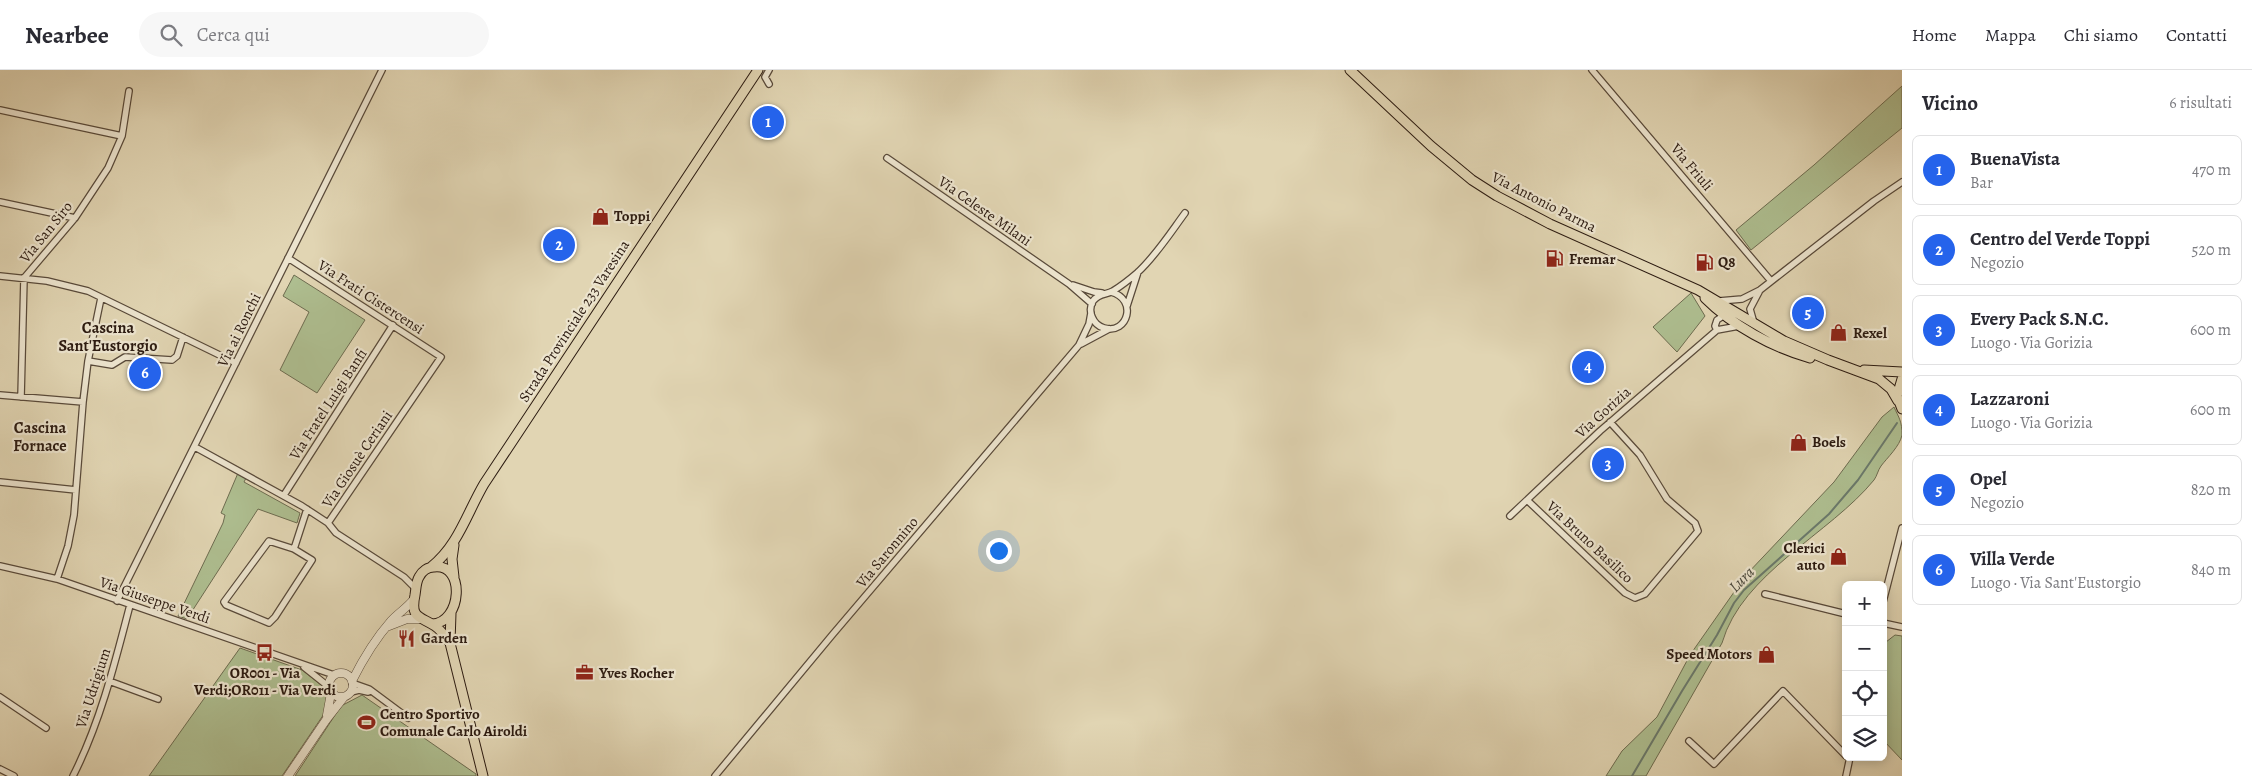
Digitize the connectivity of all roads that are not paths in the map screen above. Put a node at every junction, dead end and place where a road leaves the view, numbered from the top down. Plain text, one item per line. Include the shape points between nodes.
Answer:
1 (382, 70) edge
2 (769, 70) edge
3 (1350, 70) edge
4 (1592, 70) edge
5 (758, 71) edge
6 (769, 84) dead end
7 (130, 91) dead end
8 (0, 110) edge
9 (122, 136) junction
10 (887, 158) dead end
11 (1902, 182) edge
12 (0, 202) edge
13 (1185, 213) dead end
14 (75, 218) junction
15 (288, 258) junction
16 (1138, 272) junction
17 (0, 276) edge
18 (24, 278) junction
19 (1771, 281) junction
20 (1069, 284) junction
21 (1698, 290) junction
22 (1760, 290) junction
23 (1108, 293) junction
24 (101, 298) junction
25 (1718, 302) junction
26 (1092, 304) junction
27 (1127, 306) junction
28 (1091, 313) junction
29 (1723, 314) junction
30 (1754, 324) junction
31 (393, 325) junction
32 (1742, 326) junction
33 (1109, 329) junction
34 (1717, 330) junction
35 (183, 338) junction
36 (1079, 345) junction
37 (441, 357) joint
38 (1828, 360) junction
39 (88, 361) junction
40 (236, 363) junction
41 (1857, 369) junction
42 (1902, 372) edge
43 (1902, 379) edge
44 (0, 395) edge
45 (21, 397) junction
46 (83, 402) junction
47 (1900, 405) edge
48 (1610, 422) junction
49 (195, 447) junction
50 (0, 482) edge
51 (76, 490) junction
52 (284, 495) junction
53 (1527, 500) junction
54 (307, 509) junction
55 (1510, 516) dead end
56 (328, 523) junction
57 (1902, 528) edge
58 (454, 542) junction
59 (294, 549) junction
60 (0, 566) edge
61 (431, 567) junction
62 (454, 577) junction
63 (57, 579) junction
64 (1887, 586) edge
65 (416, 589) junction
66 (1765, 594) dead end
67 (414, 599) junction
68 (117, 601) junction
69 (130, 605) junction
70 (451, 613) junction
71 (1842, 613) edge
72 (421, 619) junction
73 (432, 624) junction
74 (1887, 624) edge
75 (387, 627) junction
76 (1902, 627) edge
77 (450, 643) junction
78 (301, 664) junction
79 (360, 665) junction
80 (345, 674) junction
81 (334, 675) junction
82 (109, 681) junction
83 (352, 682) junction
84 (330, 690) junction
85 (348, 694) junction
86 (373, 694) junction
87 (0, 697) edge
88 (158, 699) dead end
89 (408, 718) dead end
90 (326, 720) junction
91 (46, 728) dead end
92 (1689, 741) dead end
93 (1842, 752) edge
94 (1848, 761) edge
95 (0, 769) edge
96 (14, 776) edge
97 (73, 776) edge
98 (288, 776) edge
99 (483, 776) edge
100 (715, 776) edge
101 (1846, 776) edge

1 - 15 street, Via ai Ronchi
2 - 6 street via 765,77
3 - 21 main road, Via Antonio Parma via 1431,146 1496,196 1550,224
4 - 19 street, Via Friuli
5 - 58 main road, Strada Provinciale 233 Varesina via 484,484
7 - 9 street, Via San Siro
8 - 9 street
9 - 14 street, Via San Siro via 108,168
10 - 20 street, Via Celeste Milani
11 - 19 street
12 - 14 street
13 - 16 street, Via Saronnino
14 - 18 street, Via San Siro
15 - 31 street, Via Frati Cistercensi
15 - 40 street, Via ai Ronchi
16 - 23 street, Via Saronnino
16 - 27 street, Via Saronnino
17 - 18 street
18 - 24 street via 76,287
18 - 45 street, Via San Siro
19 - 22 street
20 - 23 street
20 - 26 street
21 - 25 main road, Via Antonio Parma
21 - 29 main road, Via Antonio Parma
22 - 25 street via 1742,299
22 - 30 street via 1750,309
23 - 26 street, Via Saronnino via 1098,296
23 - 27 street via 1120,296
24 - 35 street
24 - 39 street
25 - 30 main road, Via Antonio Parma
26 - 28 street, Via Saronnino
27 - 33 street, Via Saronnino via 1126,319
28 - 33 street via 1094,322
28 - 36 street, Via Saronnino via 1090,324
29 - 30 street
29 - 32 main road, Via Antonio Parma
29 - 34 street, Via Gorizia via 1716,322
30 - 38 main road, Via Antonio Parma
31 - 37 street, Via Frati Cistercensi
31 - 52 street, Via Fratel Luigi Banfi
32 - 34 street
32 - 38 main road, Via Antonio Parma via 1777,346
33 - 36 street, Via Saronnino
34 - 48 street, Via Gorizia
35 - 39 street via 177,356 172,360 126,357 112,365
35 - 40 street
36 - 100 street, Via Saronnino
37 - 56 street, Via Giosuè Ceriani
38 - 41 main road, Via Antonio Parma
39 - 46 street
40 - 49 street, Via ai Ronchi
41 - 42 main road, Via Antonio Parma
41 - 47 main road, Via Antonio Parma via 1884,382
43 - 47 main road via 1897,391
44 - 45 street
45 - 46 street
46 - 51 street
48 - 53 street, Via Gorizia
48 - 53 street, Via Bruno Basilico via 1640,455 1667,499 1695,524 1698,531 1645,594 1635,598 1625,593
49 - 52 street, Via Giosuè Ceriani
49 - 68 street, Via ai Ronchi
50 - 51 street
51 - 63 street via 68,546
52 - 54 street, Via Giosuè Ceriani
53 - 55 street, Via Gorizia
54 - 56 street, Via Giosuè Ceriani
54 - 59 street
56 - 65 street via 336,533 404,577
57 - 64 street
58 - 61 main road
58 - 62 main road
59 - 59 street via 269,541 224,602 226,605 269,623 312,560
60 - 63 street, Via Giuseppe Verdi
61 - 62 main road via 444,568
61 - 65 main road via 419,576
62 - 70 main road via 456,590
63 - 68 street, Via Giuseppe Verdi
65 - 67 main road
66 - 71 street
67 - 72 main road via 415,612
67 - 75 street
68 - 69 street, Via Giuseppe Verdi
69 - 78 street, Via Giuseppe Verdi
69 - 82 street, Via Udrigium
70 - 73 main road via 442,622
70 - 77 main road
72 - 73 main road
72 - 75 street via 407,619
73 - 77 main road
74 - 76 street
75 - 79 street
77 - 99 main road
78 - 81 street, Via Giuseppe Verdi
78 - 84 street, Via Giuseppe Verdi
79 - 80 street
79 - 83 street
80 - 81 street
80 - 83 street
81 - 84 street via 330,680
82 - 88 street
82 - 97 street, Via Udrigium
83 - 85 street
83 - 86 street
84 - 85 street via 337,697
84 - 90 street
85 - 86 street via 364,690
85 - 90 street
86 - 89 street
87 - 91 street
90 - 98 street
92 - 93 street via 1714,764 1783,691
94 - 101 street
95 - 96 street

